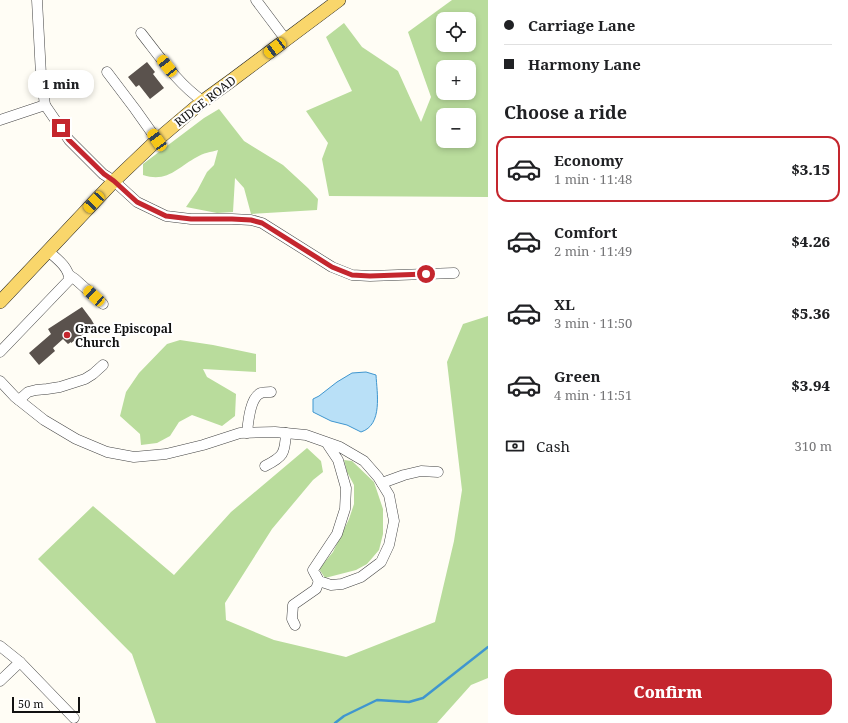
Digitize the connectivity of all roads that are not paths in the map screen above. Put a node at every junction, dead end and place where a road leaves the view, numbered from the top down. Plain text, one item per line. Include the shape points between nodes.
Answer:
1 (37, 0) edge
2 (256, 0) edge
3 (339, 0) edge
4 (141, 33) dead end
5 (286, 40) junction
6 (107, 72) dead end
7 (203, 101) junction
8 (45, 105) junction
9 (0, 120) edge
10 (157, 140) junction
11 (114, 181) junction
12 (48, 251) junction
13 (454, 273) dead end
14 (69, 276) junction
15 (0, 302) edge
16 (103, 304) dead end
17 (0, 352) edge
18 (103, 365) dead end
19 (0, 381) edge
20 (271, 392) dead end
21 (19, 400) junction
22 (247, 433) junction
23 (286, 433) junction
24 (326, 442) junction
25 (264, 466) dead end
26 (438, 472) dead end
27 (382, 483) junction
28 (319, 581) junction
29 (295, 625) dead end
30 (0, 646) edge
31 (20, 662) junction
32 (0, 681) edge
33 (74, 718) dead end

1 - 8 street
2 - 5 street
3 - 5 main road, RIDGE ROAD
4 - 7 street via 176,77
5 - 7 main road, RIDGE ROAD
6 - 10 street
7 - 10 main road, RIDGE ROAD
8 - 9 street
8 - 11 street via 69,140
10 - 11 main road, RIDGE ROAD
11 - 12 main road, RIDGE ROAD
11 - 13 street via 137,202 166,216 251,220 262,223 332,267 352,275
12 - 14 street via 60,262
12 - 15 main road, RIDGE ROAD
14 - 16 street
14 - 17 street via 69,280
18 - 21 street via 85,379 60,387 28,392
19 - 21 street
20 - 22 street via 261,392 255,398
21 - 22 street via 44,420 76,439 107,452 134,457 166,454
22 - 23 street
23 - 24 street via 306,435
23 - 25 street via 282,454
24 - 27 street via 364,461
24 - 28 street via 338,460 346,488 345,509 337,534 313,570
26 - 27 street via 421,471
27 - 28 street via 389,495 394,521 389,545 381,562 361,578 342,584 331,585
28 - 29 street via 316,589 293,605 292,619
30 - 31 street
31 - 32 street
31 - 33 street

